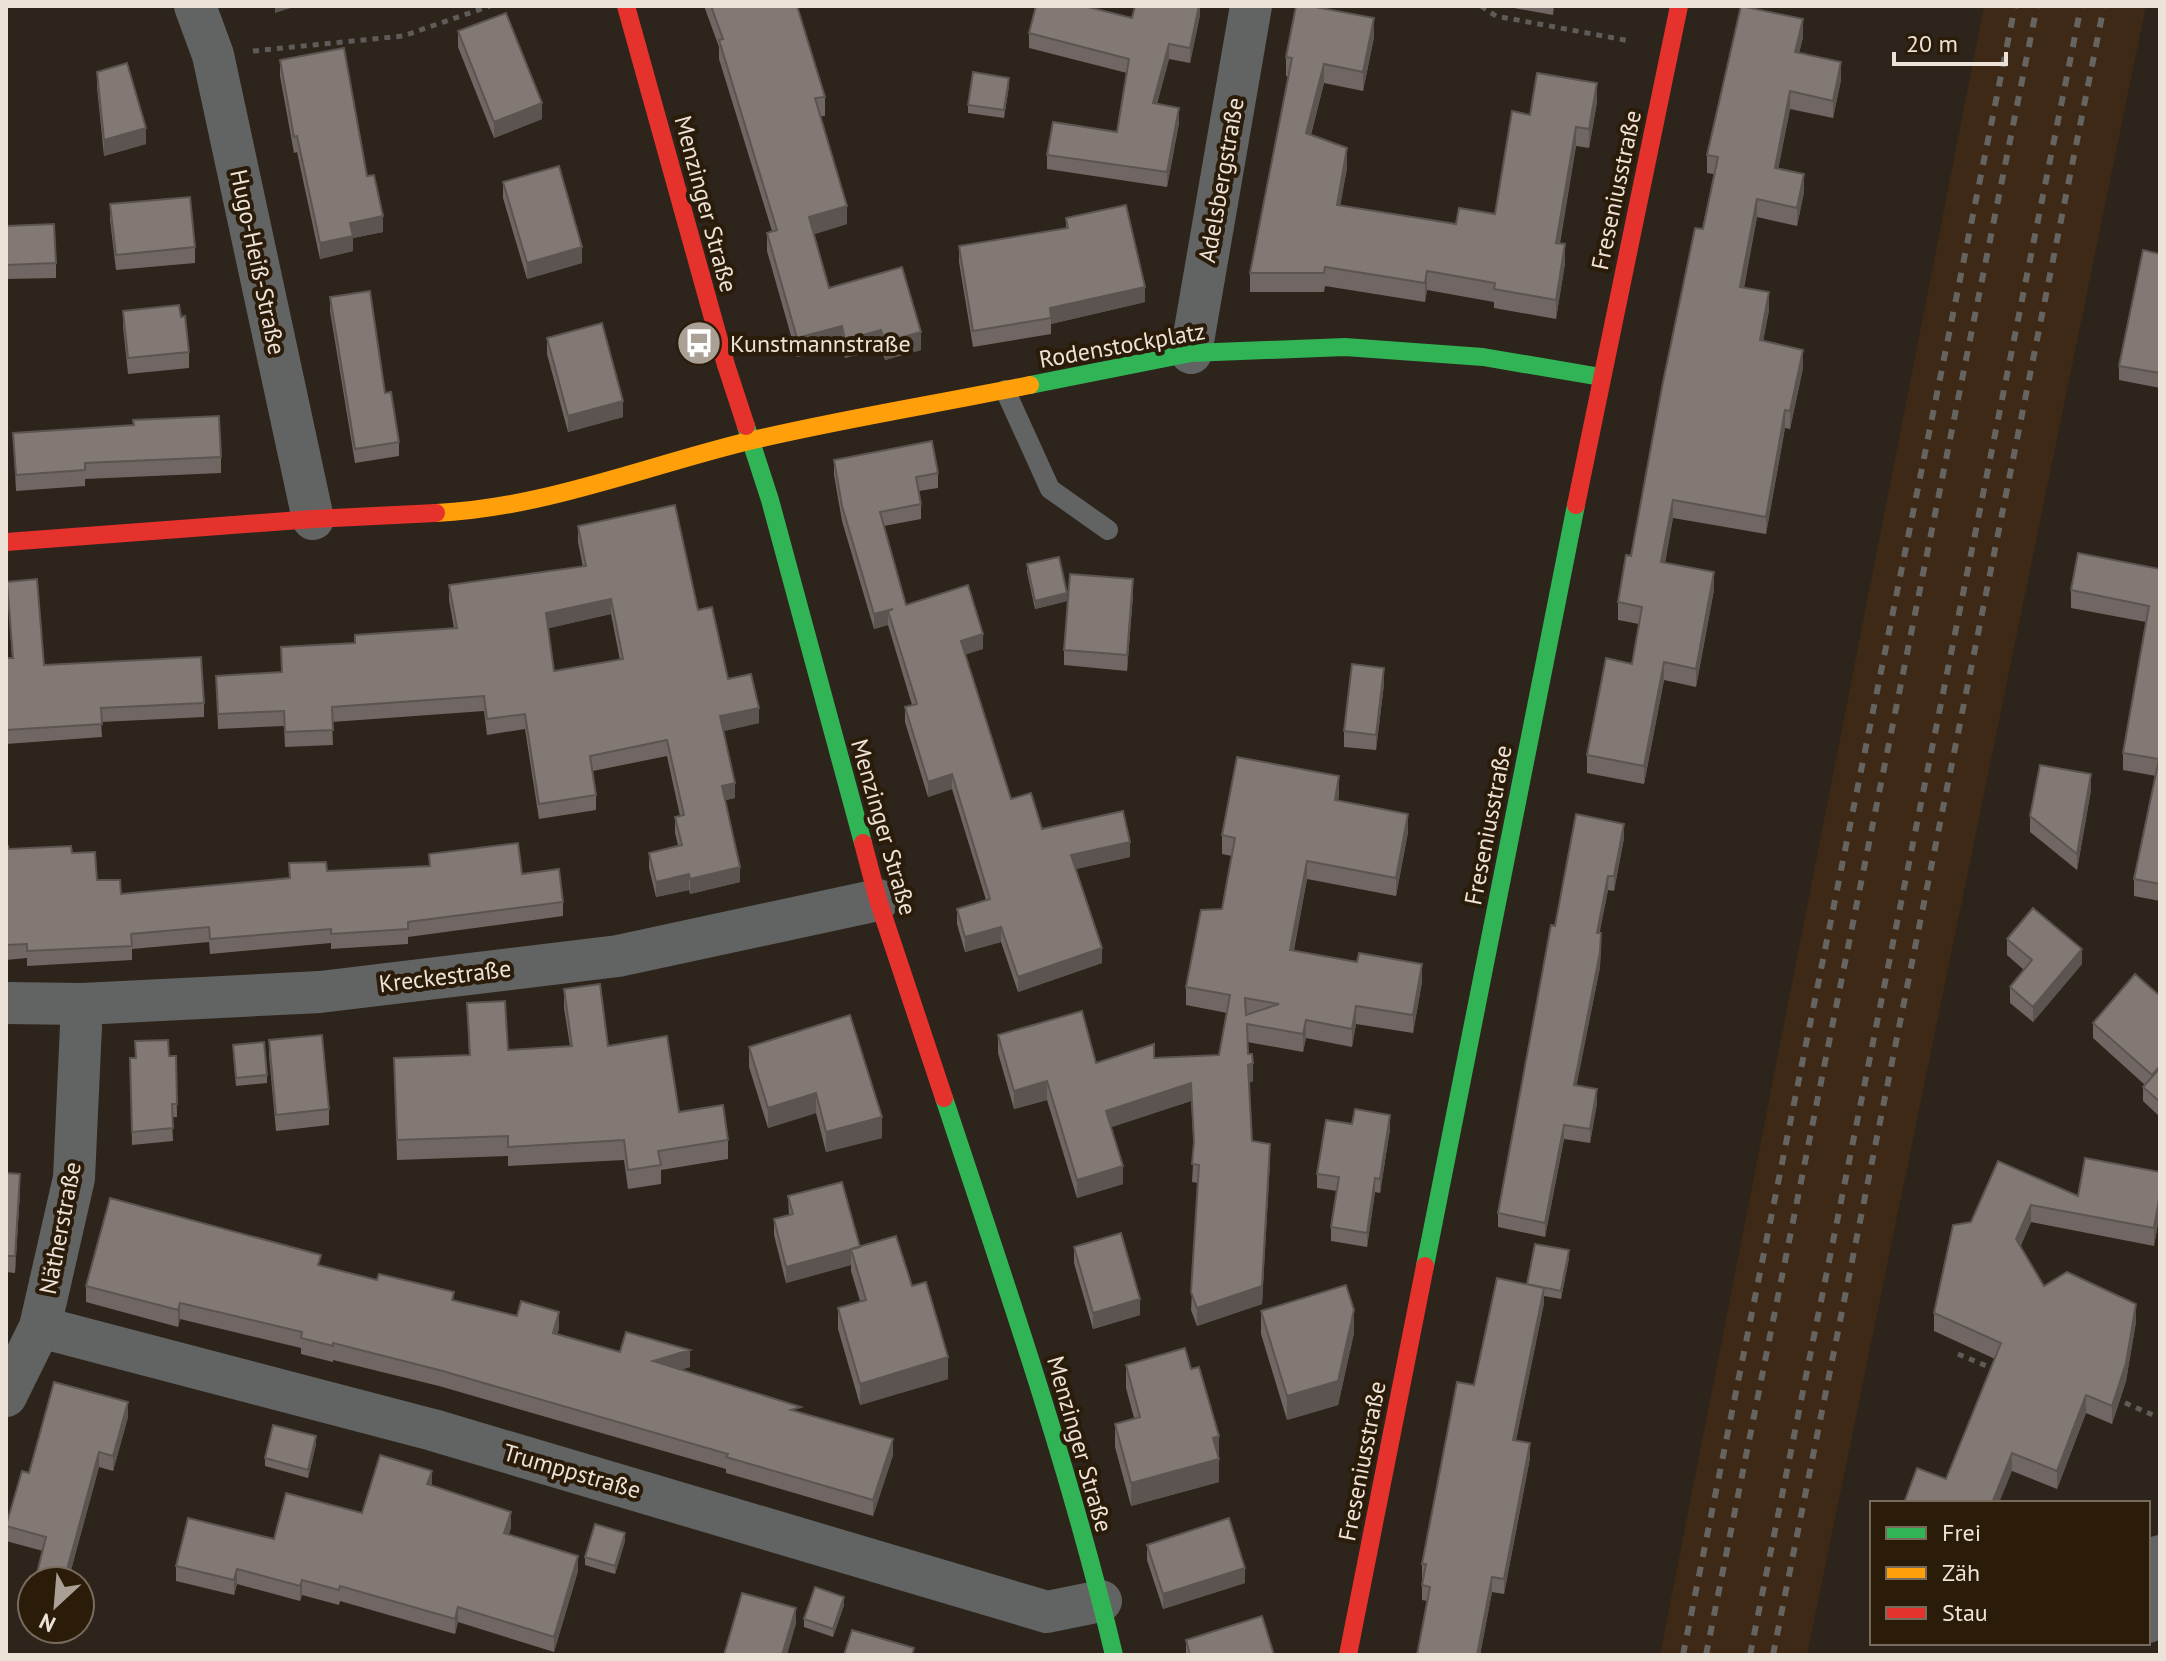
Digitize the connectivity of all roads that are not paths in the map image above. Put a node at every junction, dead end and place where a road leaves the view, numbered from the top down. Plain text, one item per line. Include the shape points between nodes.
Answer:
1 (195, 6) edge
2 (626, 6) edge
3 (1251, 6) edge
4 (1679, 6) edge
5 (1191, 353) junction
6 (1601, 377) junction
7 (1005, 390) junction
8 (750, 441) junction
9 (313, 519) junction
10 (1108, 530) dead end
11 (6, 542) edge
12 (878, 900) junction
13 (6, 1003) edge
14 (82, 1004) junction
15 (40, 1327) junction
16 (6, 1396) edge
17 (2160, 1556) edge
18 (1101, 1601) junction
19 (2150, 1611) edge
20 (1114, 1655) edge
21 (1348, 1655) edge

1 - 9 street, Hugo-Heiß-Straße via 213,55
2 - 8 street, Menzinger Straße
3 - 5 street, Adelsbergstraße
4 - 6 street, Freseniusstraße
5 - 6 street, Rodenstockplatz via 1345,347 1483,357
5 - 7 street, Rodenstockplatz
6 - 21 street, Freseniusstraße
7 - 8 street, Rodenstockplatz
7 - 10 lane via 1050,489
8 - 9 street via 569,491 464,512
8 - 12 street, Menzinger Straße
9 - 11 street
12 - 14 street, Kreckestraße via 618,956 320,992
12 - 18 street, Menzinger Straße via 1033,1365
13 - 14 street, Kreckestraße
14 - 15 street, Nätherstraße via 74,1178
15 - 16 street, Nätherstraße
15 - 18 street, Trumppstraße via 433,1430 1047,1612
17 - 19 street
18 - 20 street, Menzinger Straße

